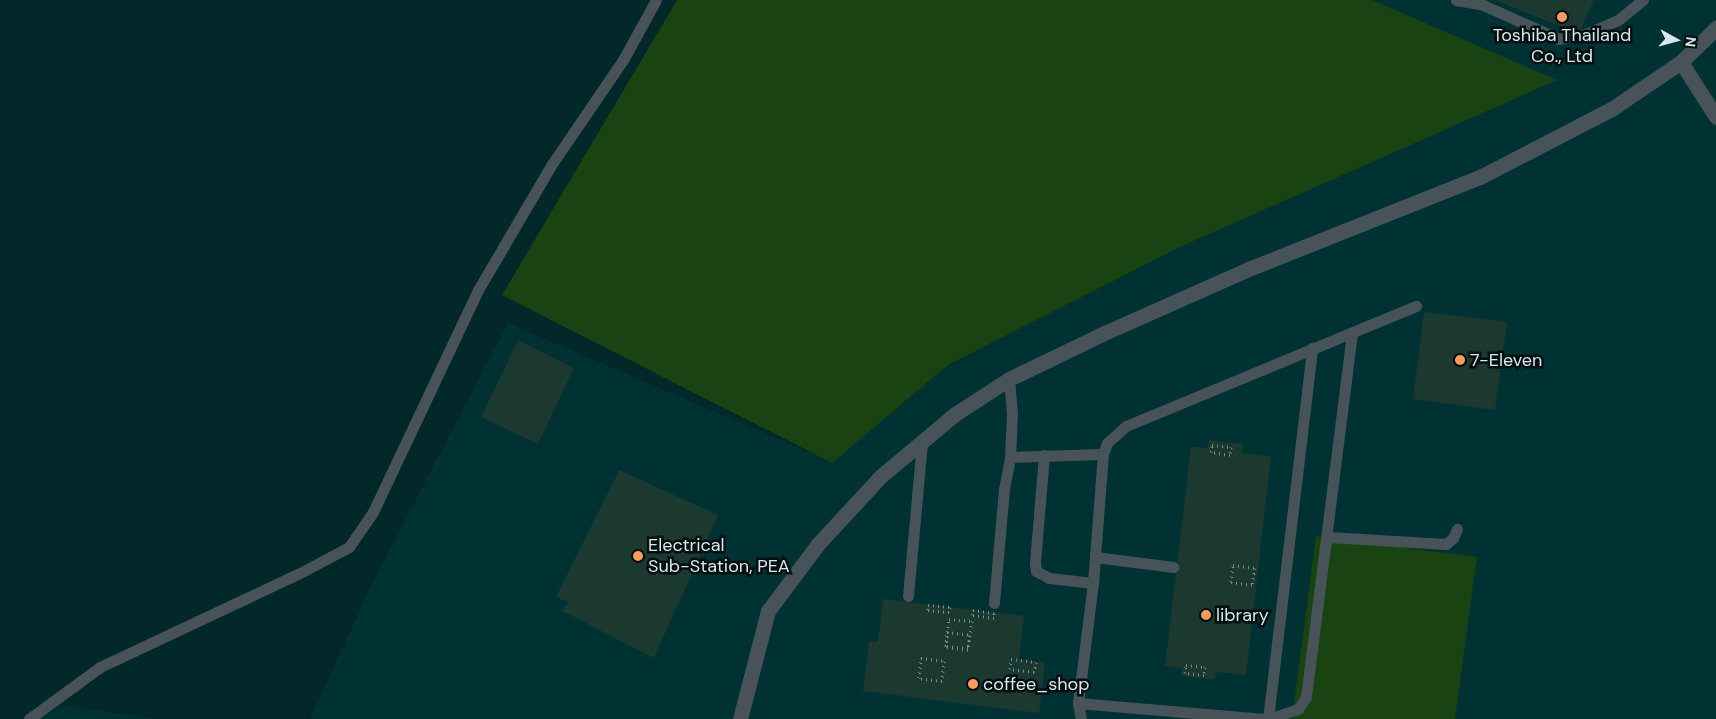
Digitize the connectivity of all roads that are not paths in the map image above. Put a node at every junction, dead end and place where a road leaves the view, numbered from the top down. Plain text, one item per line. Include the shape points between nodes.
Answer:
1 (656, 0) edge
2 (1456, 0) edge
3 (1643, 0) edge
4 (1716, 28) edge
5 (1681, 62) junction
6 (1716, 117) edge
7 (1416, 306) dead end
8 (1352, 333) junction
9 (1312, 348) junction
10 (1009, 379) junction
11 (922, 441) junction
12 (1104, 454) junction
13 (1044, 455) junction
14 (1010, 457) junction
15 (1456, 529) dead end
16 (1328, 537) junction
17 (1095, 557) junction
18 (1173, 567) dead end
19 (1093, 583) junction
20 (908, 596) dead end
21 (994, 603) dead end
22 (1078, 703) junction
23 (29, 719) edge
24 (740, 719) edge
25 (1081, 719) edge
26 (1264, 719) edge
27 (1269, 719) edge

1 - 23 lane via 623,60 552,164 478,290 372,512 349,547 100,667
2 - 3 lane via 1483,5 1559,39 1580,36 1618,20
4 - 5 street
5 - 6 street
5 - 10 street via 1613,108 1480,177 1251,268
7 - 8 lane
8 - 9 lane
8 - 16 lane
9 - 12 lane via 1126,426 1107,442
9 - 27 lane
10 - 11 street via 955,414
10 - 14 lane via 1012,414
11 - 20 lane
11 - 24 street via 881,476 818,544 768,611
12 - 13 lane
12 - 17 lane
13 - 14 lane
13 - 19 lane via 1036,571 1049,578
14 - 21 lane
15 - 16 lane via 1446,544
16 - 27 lane via 1306,697 1298,709
17 - 18 lane
17 - 19 lane
19 - 22 lane
22 - 25 lane
22 - 26 lane

